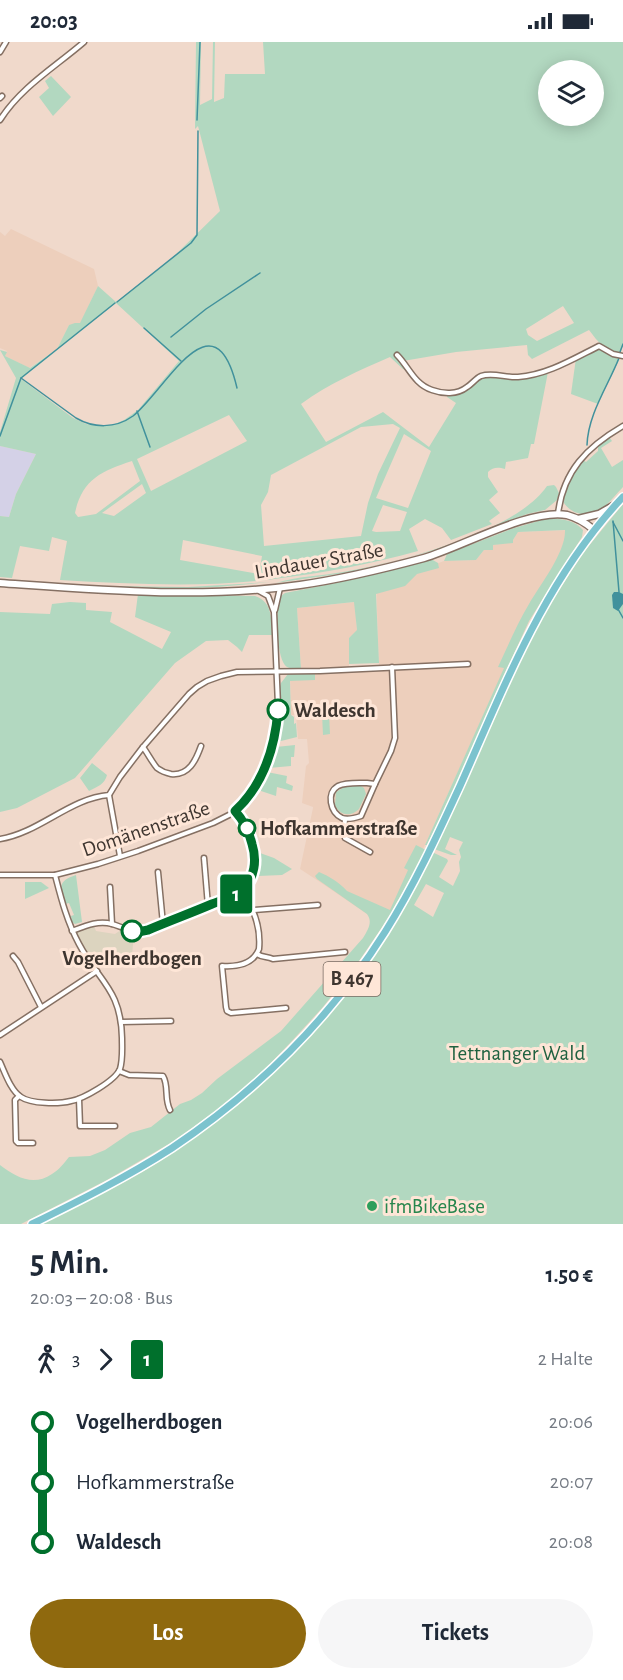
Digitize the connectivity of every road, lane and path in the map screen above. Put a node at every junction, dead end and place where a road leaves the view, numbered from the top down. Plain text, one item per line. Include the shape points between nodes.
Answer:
1 (6, 42) edge
2 (84, 42) edge
3 (0, 52) edge
4 (0, 120) edge
5 (397, 355) dead end
6 (623, 356) edge
7 (623, 426) edge
8 (623, 497) edge
9 (616, 504) junction
10 (558, 514) junction
11 (578, 519) junction
12 (594, 530) junction
13 (0, 583) edge
14 (280, 588) junction
15 (249, 590) junction
16 (274, 612) junction
17 (468, 663) dead end
18 (392, 667) junction
19 (276, 672) junction
20 (201, 746) dead end
21 (143, 747) junction
22 (375, 784) junction
23 (110, 795) junction
24 (235, 811) junction
25 (345, 819) junction
26 (0, 839) edge
27 (370, 852) dead end
28 (120, 856) junction
29 (204, 858) dead end
30 (158, 872) dead end
31 (0, 875) edge
32 (55, 875) junction
33 (110, 887) dead end
34 (241, 891) junction
35 (318, 905) dead end
36 (208, 906) junction
37 (254, 910) junction
38 (112, 924) junction
39 (164, 924) junction
40 (72, 931) junction
41 (345, 952) dead end
42 (257, 954) junction
43 (13, 956) dead end
44 (97, 971) junction
45 (41, 1007) junction
46 (286, 1008) dead end
47 (171, 1021) dead end
48 (121, 1022) junction
49 (0, 1035) edge
50 (0, 1062) edge
51 (119, 1071) junction
52 (19, 1096) junction
53 (79, 1099) junction
54 (170, 1110) dead end
55 (115, 1126) dead end
56 (33, 1143) dead end
57 (32, 1224) edge

1 - 3 street
2 - 4 street via 30,85
5 - 6 street via 420,383 444,393 462,390 484,375 536,374 599,346
7 - 10 street via 579,460 564,486
8 - 9 main road, B 467
9 - 11 main road via 599,514
9 - 12 main road, B 467
10 - 11 main road, Lindauer Straße
10 - 14 main road, Lindauer Straße via 525,520 426,557
11 - 12 main road, Lindauer Straße
12 - 57 main road, B 467 via 528,634 441,828 404,900 384,934 323,1016 265,1076 203,1126 128,1174
13 - 15 main road, Lindauer Straße via 138,591
14 - 15 main road, Lindauer Straße
14 - 16 street, Domänenstraße
15 - 16 street via 268,596
16 - 19 street, Domänenstraße
17 - 18 street
18 - 19 street
18 - 22 street via 395,738
19 - 21 street via 237,672 197,687
19 - 24 street, Domänenstraße via 278,710 273,744 253,790
20 - 21 street via 192,766 178,774 158,768
21 - 23 street
22 - 25 street via 361,816
22 - 25 street via 346,784 333,791 333,810
23 - 26 street via 92,798 20,834
23 - 28 street
24 - 28 street, Domänenstraße via 204,827
24 - 34 street via 247,828 255,856 252,875
25 - 27 street via 345,838
28 - 32 street, Domänenstraße
29 - 36 street
30 - 39 street
31 - 32 street, Domänenstraße
32 - 40 street
33 - 38 street
34 - 36 street
34 - 37 street
35 - 37 street
36 - 39 street
37 - 42 street
38 - 39 street via 138,932
38 - 40 street via 93,923
40 - 44 street
41 - 42 street via 273,959
42 - 46 street via 241,965 222,966 227,1011
43 - 45 street
44 - 45 street
44 - 48 street via 116,1001
45 - 49 street
47 - 48 street
48 - 51 street
50 - 52 street
51 - 53 street
51 - 54 street via 163,1076
52 - 53 street via 36,1102
52 - 56 street via 15,1100 16,1141
53 - 55 street via 80,1126

